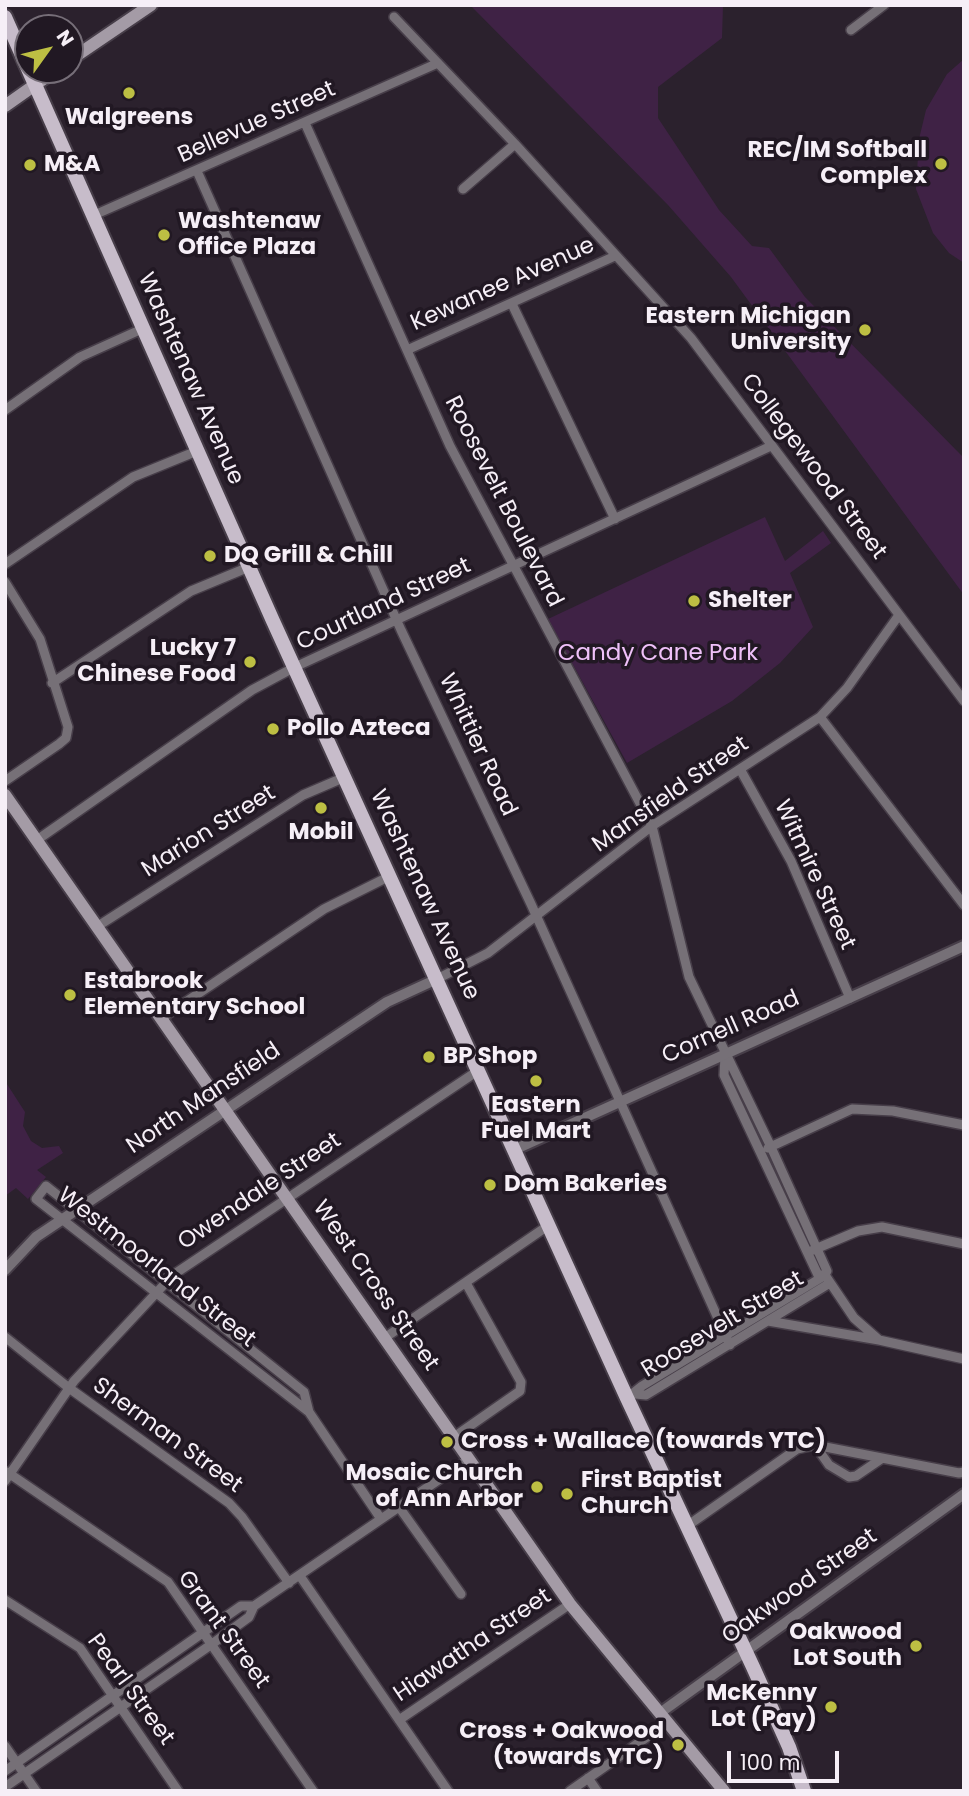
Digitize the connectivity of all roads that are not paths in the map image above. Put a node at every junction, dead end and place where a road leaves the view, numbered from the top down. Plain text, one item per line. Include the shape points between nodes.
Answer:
1 (151, 5) edge
2 (884, 5) edge
3 (5, 17) edge
4 (394, 17) dead end
5 (851, 30) dead end
6 (84, 50) edge
7 (438, 63) junction
8 (34, 85) junction
9 (5, 106) edge
10 (305, 122) junction
11 (515, 144) junction
12 (197, 171) junction
13 (463, 189) dead end
14 (92, 216) junction
15 (615, 256) junction
16 (512, 304) junction
17 (142, 329) junction
18 (407, 350) junction
19 (5, 410) edge
20 (771, 446) junction
21 (197, 451) junction
22 (615, 519) junction
23 (5, 564) edge
24 (249, 567) junction
25 (512, 567) junction
26 (5, 582) edge
27 (899, 615) junction
28 (397, 620) junction
29 (295, 667) junction
30 (52, 682) junction
31 (964, 701) edge
32 (820, 717) junction
33 (740, 769) junction
34 (345, 777) junction
35 (5, 781) edge
36 (5, 795) edge
37 (652, 826) junction
38 (37, 840) junction
39 (390, 876) junction
40 (964, 905) edge
41 (536, 916) junction
42 (98, 926) junction
43 (964, 946) edge
44 (437, 979) junction
45 (849, 998) junction
46 (162, 1018) junction
47 (724, 1053) junction
48 (479, 1070) junction
49 (621, 1101) junction
50 (226, 1110) junction
51 (964, 1125) edge
52 (771, 1147) junction
53 (516, 1149) junction
54 (760, 1151) junction
55 (287, 1196) junction
56 (76, 1210) junction
57 (62, 1219) junction
58 (549, 1225) junction
59 (964, 1244) edge
60 (813, 1250) junction
61 (5, 1270) edge
62 (828, 1279) junction
63 (166, 1282) junction
64 (466, 1283) junction
65 (155, 1293) junction
66 (766, 1317) junction
67 (5, 1337) edge
68 (386, 1337) junction
69 (727, 1340) junction
70 (880, 1340) junction
71 (964, 1359) edge
72 (69, 1388) junction
73 (631, 1396) junction
74 (309, 1412) junction
75 (454, 1437) junction
76 (815, 1445) junction
77 (470, 1459) junction
78 (881, 1459) junction
79 (961, 1472) edge
80 (7, 1475) edge
81 (964, 1494) edge
82 (399, 1507) junction
83 (382, 1519) junction
84 (687, 1526) junction
85 (300, 1576) junction
86 (289, 1583) junction
87 (461, 1594) dead end
88 (5, 1600) edge
89 (570, 1604) junction
90 (254, 1606) junction
91 (204, 1633) junction
92 (212, 1644) junction
93 (746, 1652) junction
94 (113, 1696) junction
95 (121, 1707) junction
96 (664, 1718) junction
97 (399, 1720) junction
98 (5, 1746) edge
99 (17, 1763) junction
100 (5, 1771) edge
101 (24, 1773) junction
102 (589, 1778) junction
103 (5, 1787) edge
104 (36, 1791) edge
105 (178, 1791) edge
106 (313, 1791) edge
107 (448, 1791) edge
108 (570, 1791) edge
109 (597, 1791) edge
110 (724, 1791) edge
111 (804, 1791) edge

1 - 6 main road
2 - 5 street
3 - 8 main road, Washtenaw Avenue
4 - 7 street, Collegewood Street
7 - 10 street, Bellevue Street
7 - 11 street, Collegewood Street
8 - 9 main road
8 - 14 main road, Washtenaw Avenue
10 - 12 street, Bellevue Street
10 - 18 street, Roosevelt Boulevard
11 - 13 street
11 - 15 street, Collegewood Street
12 - 14 street, Bellevue Street
12 - 28 street, Whittier Road
14 - 17 main road, Washtenaw Avenue
15 - 16 street, Kewanee Avenue
15 - 20 street, Collegewood Street via 691,338
16 - 18 street, Kewanee Avenue
16 - 22 street
17 - 19 street via 80,357
17 - 21 main road, Washtenaw Avenue
18 - 25 street, Roosevelt Boulevard
20 - 22 street, Courtland Street
20 - 27 street, Collegewood Street
21 - 23 street via 133,477
21 - 24 main road, Washtenaw Avenue
22 - 25 street, Courtland Street
24 - 29 main road, Washtenaw Avenue
24 - 30 street via 183,596
25 - 28 street, Courtland Street
25 - 37 street, Roosevelt Boulevard
26 - 30 street via 36,631
27 - 31 street, Collegewood Street
27 - 32 street, Mansfield Street via 847,688
28 - 29 street, Courtland Street
28 - 41 street, Whittier Road
29 - 34 main road, Washtenaw Avenue
29 - 38 street, Courtland Street via 210,717
30 - 35 street via 68,726 66,738
32 - 33 street, Mansfield Street
32 - 40 street
33 - 37 street, Mansfield Street
33 - 45 street, Witmire Street via 791,861
34 - 39 main road, Washtenaw Avenue
34 - 42 street, Marion Street via 303,795
36 - 38 main road, West Cross Street
37 - 41 street, Mansfield Street
37 - 47 street, Roosevelt Boulevard via 683,958
38 - 42 main road, West Cross Street
39 - 44 main road, Washtenaw Avenue
39 - 46 street via 324,909
41 - 44 street, Mansfield Street via 478,959
41 - 49 street, Whittier Road
42 - 46 main road, West Cross Street
43 - 45 street, Cornell Road
44 - 48 main road, Washtenaw Avenue
44 - 50 street, North Mansfield via 387,1002
45 - 47 street, Cornell Road
46 - 50 main road, West Cross Street
47 - 49 street, Cornell Road
47 - 52 street, Roosevelt Boulevard
47 - 54 street, Roosevelt Boulevard via 724,1075
48 - 53 main road, Washtenaw Avenue
48 - 55 street, Owendale Street
49 - 53 street, Cornell Road
49 - 69 street, Whittier Road
50 - 55 main road, West Cross Street
50 - 56 street, North Mansfield
51 - 52 street via 893,1111 852,1109
52 - 54 street
52 - 60 street, Roosevelt Boulevard
53 - 58 main road, Washtenaw Avenue
54 - 60 street, Roosevelt Boulevard
55 - 63 street, Owendale Street
55 - 68 main road, West Cross Street
56 - 57 street, North Mansfield
56 - 57 street, Westmoorland Street via 46,1186 36,1199
56 - 63 street, Westmoorland Street
57 - 61 street, North Mansfield via 25,1246
57 - 65 street, Westmoorland Street
58 - 64 street
58 - 73 main road, Washtenaw Avenue
59 - 60 street via 882,1227 858,1231
60 - 62 street, Roosevelt Boulevard
62 - 66 street, Roosevelt Street
62 - 70 street, Roosevelt Boulevard via 854,1318
63 - 65 street, Owendale Street
63 - 74 street, Westmoorland Street via 304,1392
64 - 68 street
64 - 75 street via 521,1382 520,1391
65 - 72 street, Owendale Street
65 - 74 street, Westmoorland Street
66 - 69 street, Roosevelt Street
66 - 70 street
67 - 72 street, Sherman Street
68 - 75 main road, West Cross Street
69 - 73 street, Roosevelt Street via 646,1395
70 - 71 street
72 - 80 street, Owendale Street
72 - 86 street, Sherman Street via 229,1503
73 - 84 main road, Washtenaw Avenue
74 - 83 street, Westmoorland Street
75 - 77 main road, West Cross Street
76 - 78 street
76 - 78 street via 829,1465 849,1477
76 - 84 street via 797,1449
77 - 82 street
77 - 89 main road, West Cross Street
78 - 79 street
80 - 91 street, Grant Street via 168,1582
81 - 93 street, Oakwood Street
82 - 83 street
82 - 87 street
83 - 85 street
84 - 93 main road, Washtenaw Avenue
85 - 86 street
85 - 97 street
86 - 90 street
88 - 94 street, Pearl Street via 74,1643
89 - 96 main road, West Cross Street
89 - 97 street, Hiawatha Street
90 - 91 street via 241,1606
90 - 92 street via 249,1617
91 - 92 street, Grant Street
91 - 94 street
92 - 95 street
92 - 106 street, Grant Street
93 - 96 street, Oakwood Street
93 - 111 main road, Washtenaw Avenue
94 - 95 street, Pearl Street
94 - 99 street
95 - 101 street
95 - 105 street, Pearl Street
96 - 102 street, Oakwood Street
96 - 110 main road, West Cross Street
97 - 107 street
98 - 99 street
99 - 100 street
99 - 101 street
101 - 103 street
101 - 104 street
102 - 108 street, Oakwood Street
102 - 109 street

